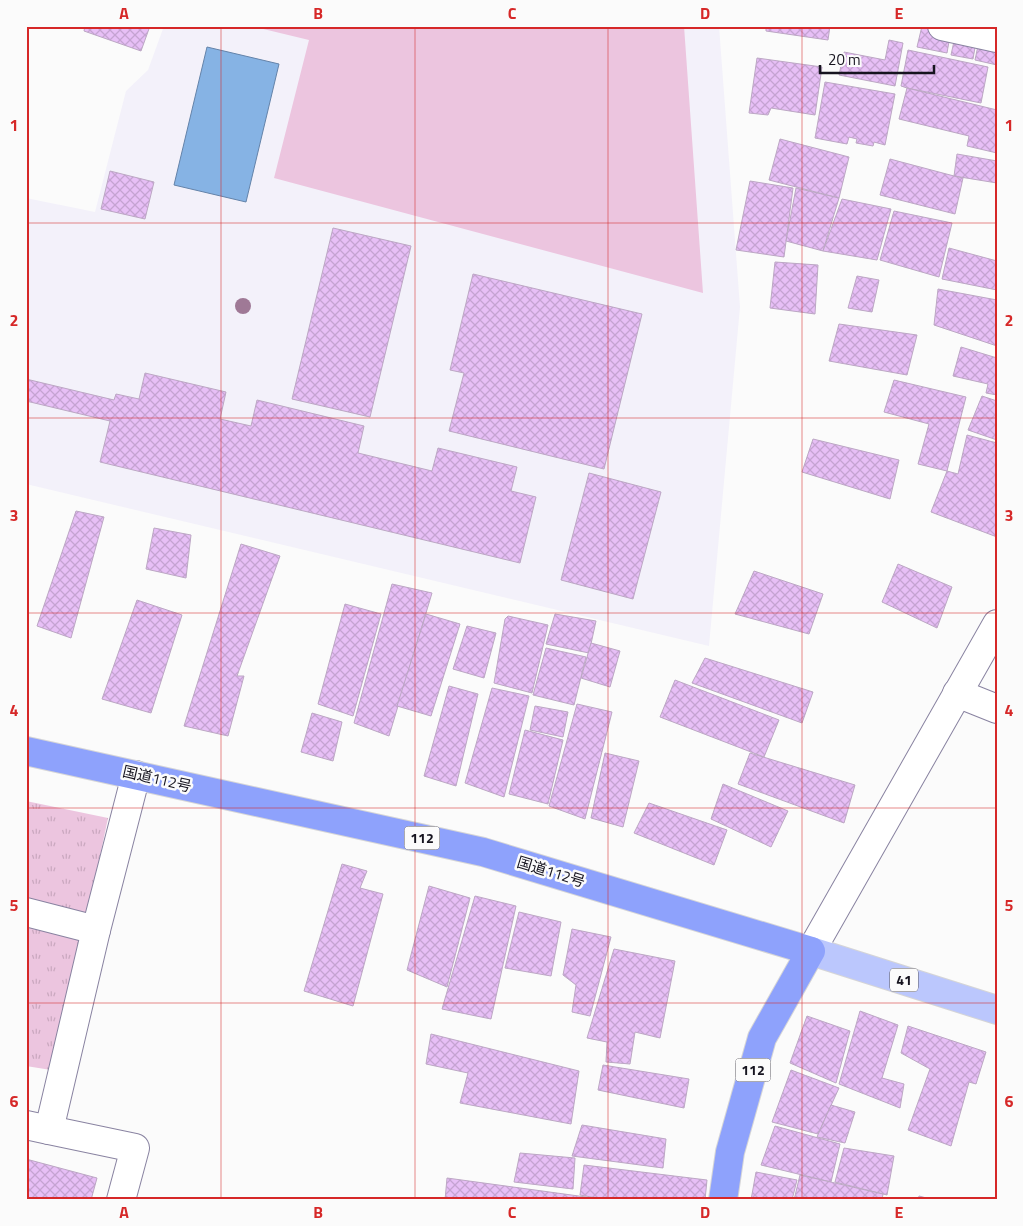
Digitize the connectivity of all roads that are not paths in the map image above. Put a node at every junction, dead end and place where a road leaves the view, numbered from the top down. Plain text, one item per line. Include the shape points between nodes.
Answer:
1 (942, 26) edge
2 (997, 38) edge
3 (997, 624) edge
4 (957, 693) junction
5 (997, 709) edge
6 (26, 751) edge
7 (136, 775) junction
8 (26, 912) edge
9 (96, 930) junction
10 (811, 951) junction
11 (997, 1010) edge
12 (37, 1128) edge
13 (120, 1200) edge
14 (723, 1200) edge

1 - 2 street
3 - 4 street
4 - 5 street
4 - 10 street
6 - 7 highway, 国道112号 / 112
7 - 9 street
7 - 10 highway, 国道112号 / 112 via 483,852
8 - 9 street
9 - 12 street
10 - 11 main road, 41
10 - 14 highway, 112 via 762,1038 730,1152
12 - 13 street via 135,1148

